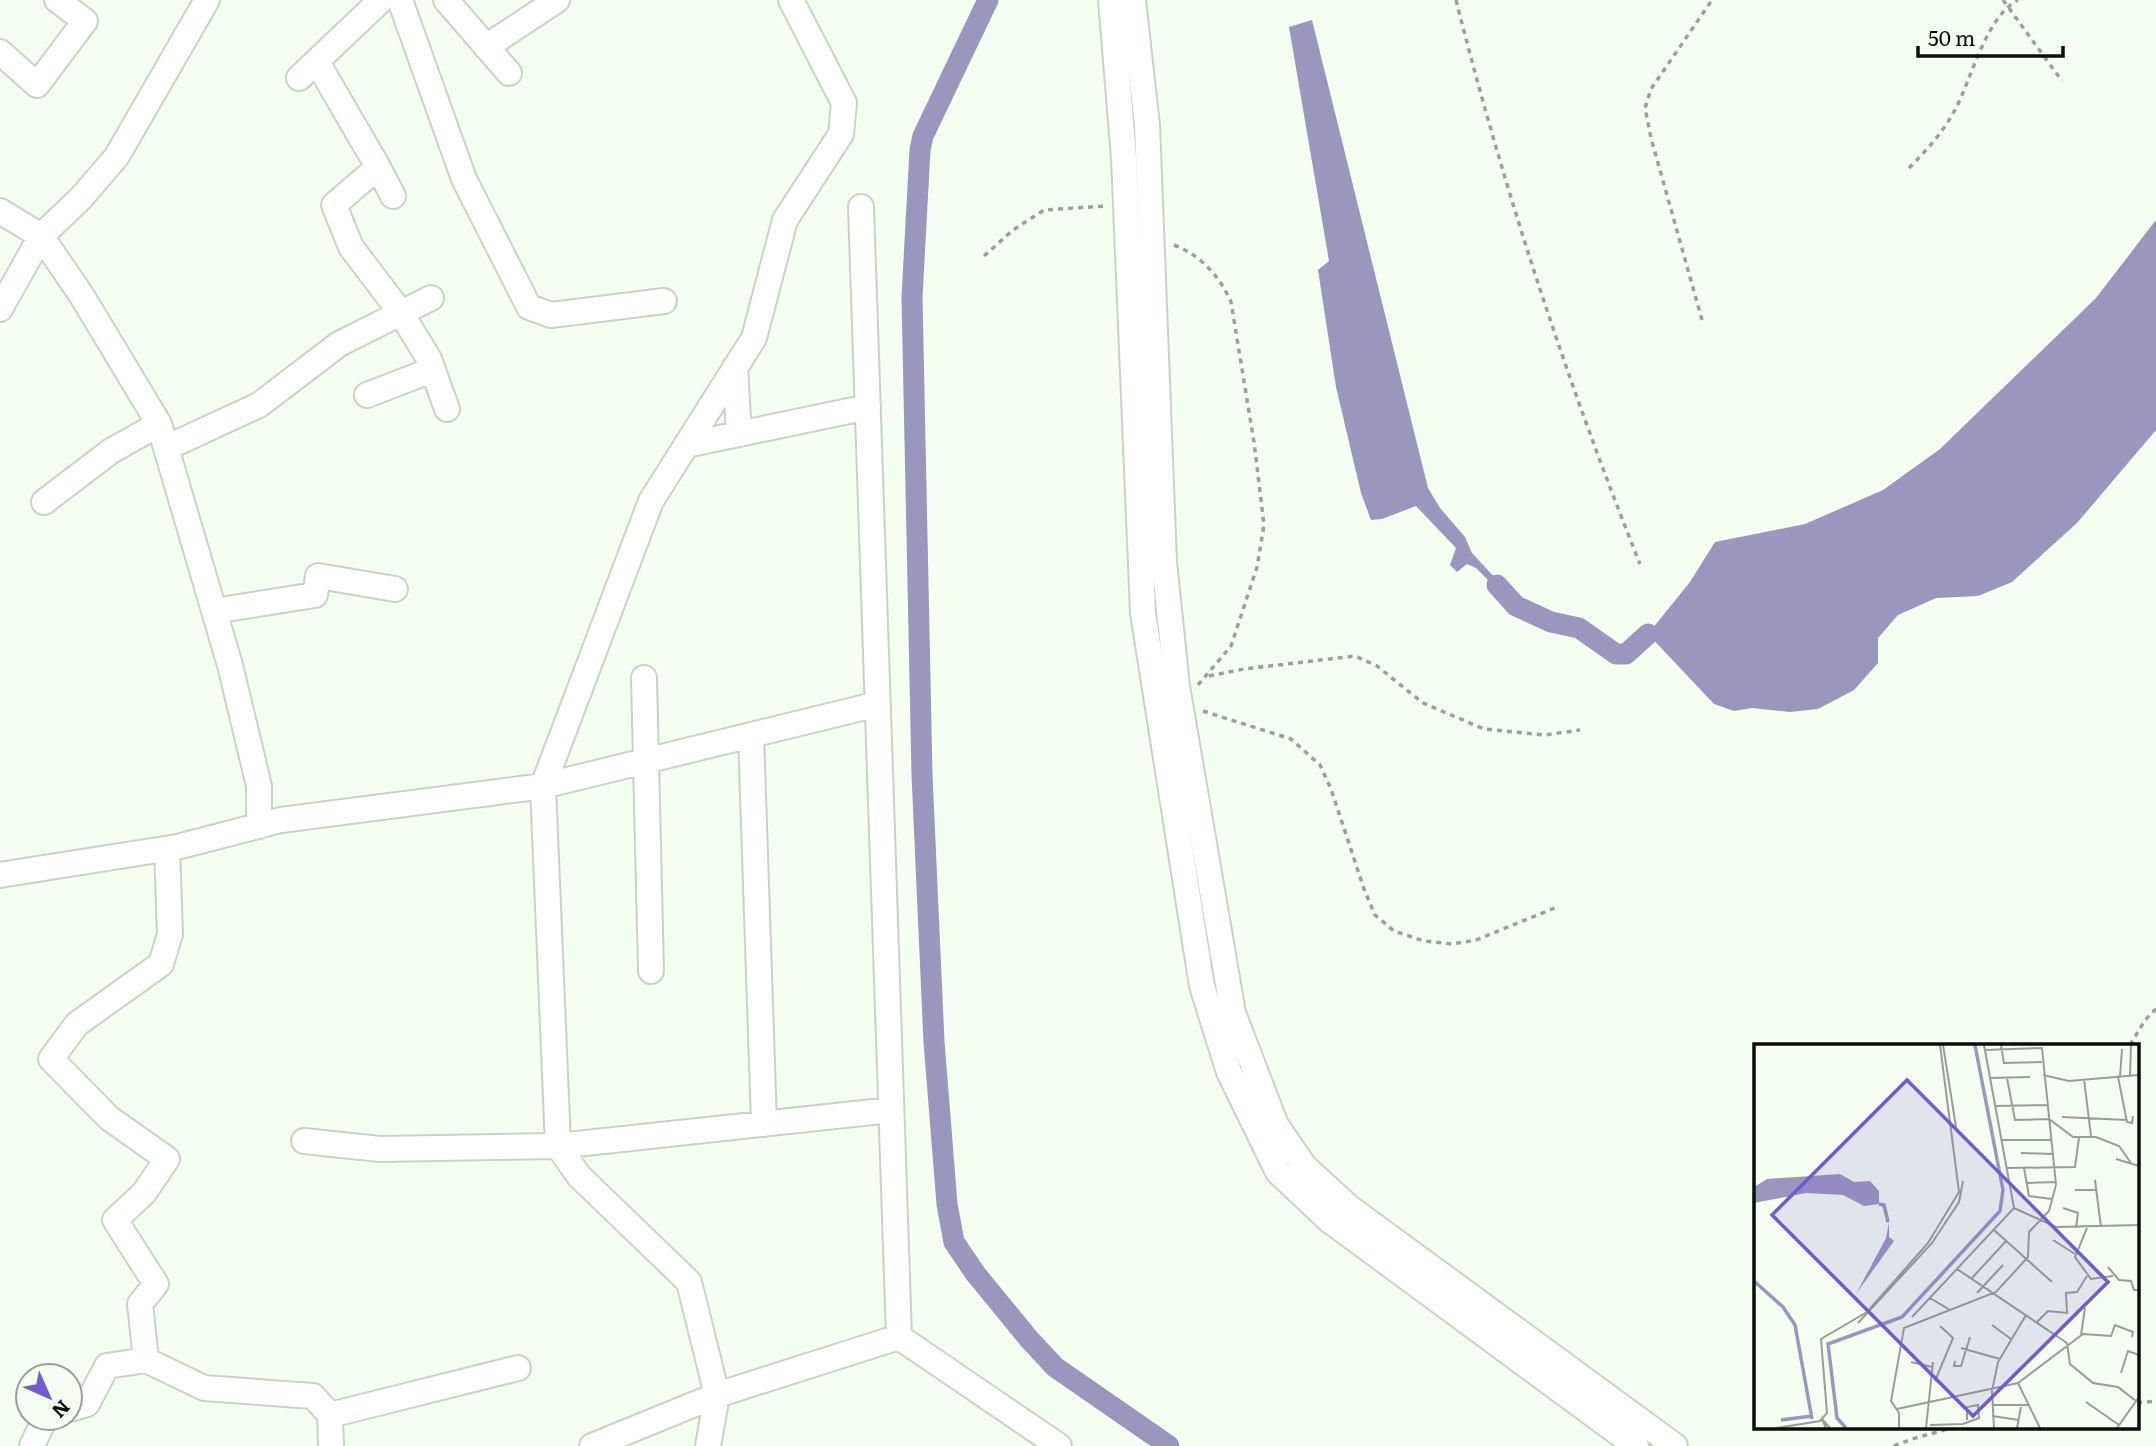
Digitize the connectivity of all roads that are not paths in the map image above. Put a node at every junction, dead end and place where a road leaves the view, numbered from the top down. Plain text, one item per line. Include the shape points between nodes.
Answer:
1 (57, 0) edge
2 (207, 0) edge
3 (381, 0) edge
4 (400, 0) edge
5 (446, 0) edge
6 (557, 0) edge
7 (791, 0) edge
8 (1111, 0) edge
9 (1133, 0) edge
10 (486, 47) junction
11 (0, 52) edge
12 (509, 74) dead end
13 (378, 167) junction
14 (393, 196) dead end
15 (861, 207) dead end
16 (0, 211) edge
17 (41, 236) junction
18 (1139, 236) junction
19 (431, 298) dead end
20 (664, 301) dead end
21 (0, 309) edge
22 (401, 313) junction
23 (735, 367) junction
24 (432, 370) junction
25 (367, 395) dead end
26 (868, 407) junction
27 (447, 409) dead end
28 (739, 434) junction
29 (163, 436) junction
30 (686, 445) junction
31 (44, 502) dead end
32 (395, 589) dead end
33 (214, 611) junction
34 (644, 678) dead end
35 (878, 704) junction
36 (751, 735) junction
37 (646, 760) junction
38 (543, 786) junction
39 (259, 826) junction
40 (167, 849) junction
41 (0, 875) edge
42 (651, 971) dead end
43 (891, 1110) junction
44 (764, 1124) junction
45 (304, 1141) dead end
46 (558, 1146) junction
47 (1392, 1252) junction
48 (899, 1337) junction
49 (146, 1360) junction
50 (518, 1368) dead end
51 (717, 1395) junction
52 (84, 1405) edge
53 (330, 1415) junction
54 (331, 1446) edge
55 (592, 1446) edge
56 (708, 1446) edge
57 (1059, 1446) edge
58 (1636, 1446) edge
59 (1675, 1446) edge

1 - 11 street via 85,21 37,85
2 - 17 street via 117,156
3 - 13 street via 308,70
4 - 20 street via 464,179 529,307 551,315
5 - 10 street
6 - 10 street
7 - 23 street via 844,103 844,119 841,134 785,220 754,338
8 - 18 street via 1126,206
9 - 18 street via 1147,125
10 - 12 street
13 - 14 street
13 - 22 street via 334,205 351,247
15 - 26 street
16 - 17 street
17 - 21 street
17 - 29 street via 82,296
18 - 47 street via 1143,613 1168,705 1202,986 1229,1072 1278,1172 1329,1220
19 - 22 street
22 - 24 street
22 - 29 street via 339,344 259,405
23 - 28 street
23 - 30 street
24 - 25 street
24 - 27 street
26 - 28 street
26 - 35 street
28 - 30 street
29 - 31 street via 111,452
29 - 33 street
30 - 38 street via 651,501
32 - 33 street via 318,576 315,595
33 - 39 street via 259,786
34 - 37 street
35 - 36 street
35 - 43 street
36 - 37 street
36 - 44 street
37 - 38 street
37 - 42 street
38 - 39 street
38 - 46 street
39 - 40 street
40 - 41 street
40 - 49 street via 170,934 161,964 77,1024 51,1059 109,1118 167,1159 144,1193 115,1220 156,1284 140,1304
43 - 44 street
43 - 48 street
44 - 46 street
45 - 46 street via 380,1149
46 - 51 street via 579,1176 690,1282
47 - 58 street
47 - 59 street
48 - 51 street
48 - 57 street
49 - 52 street via 107,1366
49 - 53 street via 204,1388 313,1396
50 - 53 street
51 - 55 street
51 - 56 street
53 - 54 street

